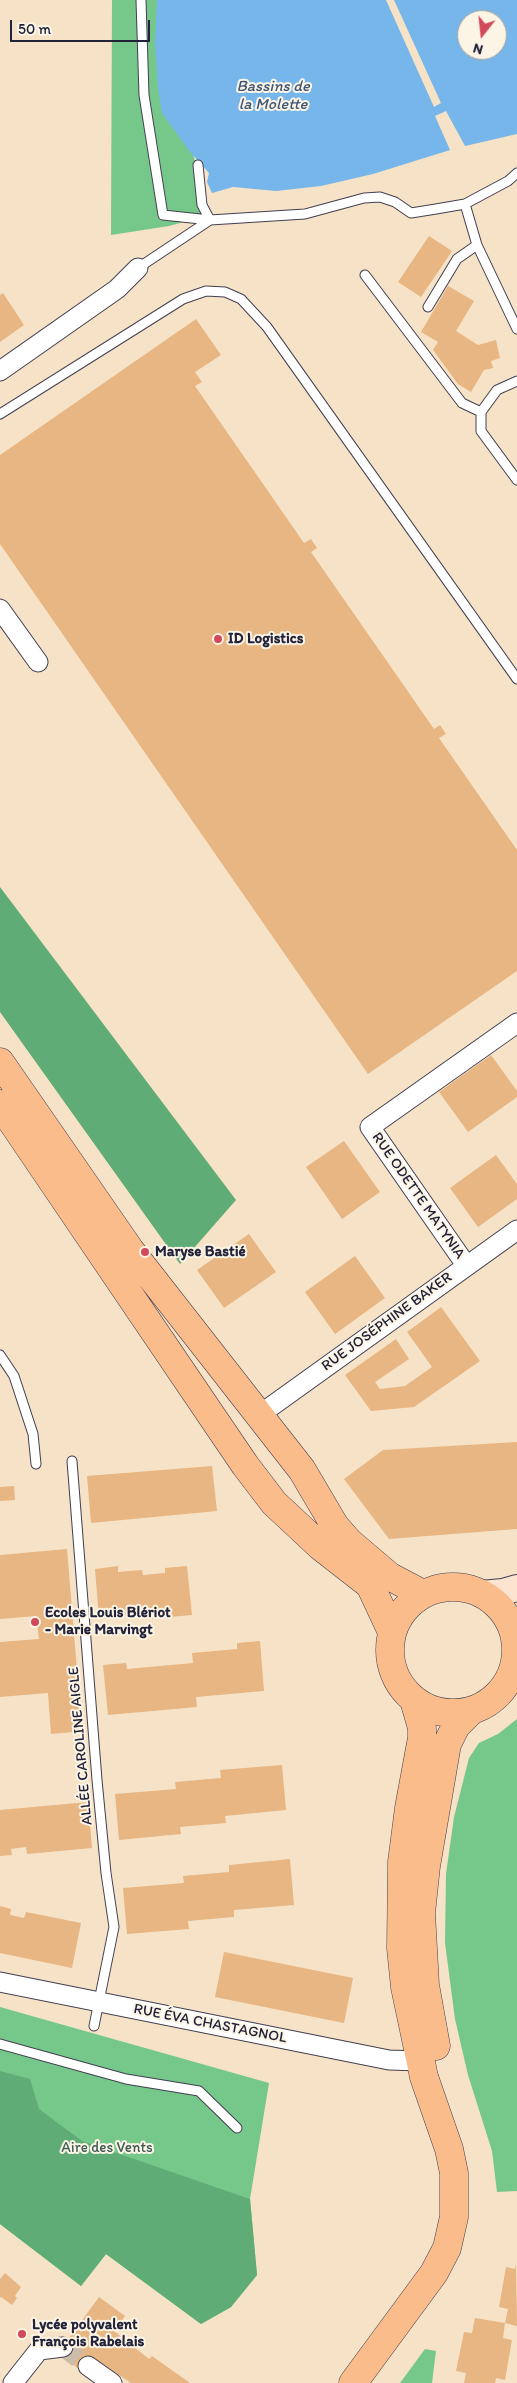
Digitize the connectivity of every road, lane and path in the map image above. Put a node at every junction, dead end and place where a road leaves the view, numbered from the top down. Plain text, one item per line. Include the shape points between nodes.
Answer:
1 (141, 0) edge
2 (198, 165) dead end
3 (517, 173) edge
4 (465, 204) junction
5 (210, 220) junction
6 (477, 245) junction
7 (138, 268) joint
8 (365, 276) dead end
9 (428, 307) dead end
10 (517, 329) edge
11 (0, 371) edge
12 (517, 381) edge
13 (480, 412) junction
14 (0, 414) edge
15 (517, 480) edge
16 (0, 609) edge
17 (38, 662) dead end
18 (517, 679) edge
19 (517, 1023) edge
20 (0, 1062) edge
21 (0, 1104) edge
22 (517, 1230) edge
23 (466, 1265) junction
24 (0, 1355) edge
25 (258, 1414) junction
26 (72, 1461) dead end
27 (36, 1464) dead end
28 (517, 1588) edge
29 (423, 1594) junction
30 (481, 1594) junction
31 (392, 1632) junction
32 (517, 1646) edge
33 (414, 1700) junction
34 (471, 1711) junction
35 (0, 1982) edge
36 (99, 2002) junction
37 (94, 2026) dead end
38 (0, 2044) edge
39 (420, 2061) junction
40 (237, 2128) dead end
41 (63, 2347) dead end
42 (88, 2366) tunnel mouth
43 (13, 2383) edge
44 (112, 2383) edge
45 (353, 2383) edge
46 (372, 2383) edge

1 - 5 lane via 144,95 163,215
2 - 5 lane via 202,204
3 - 4 lane
4 - 5 lane via 412,213 380,197 364,198 305,214
4 - 6 lane
5 - 7 lane
6 - 9 lane via 457,259
6 - 10 lane
7 - 11 street via 117,289
8 - 13 lane via 462,403
12 - 13 lane via 497,390
13 - 15 lane via 481,430
14 - 18 lane via 183,299 206,291 225,292 241,299 268,327
16 - 17 street
19 - 23 street, RUE ODETTE MATYNIA via 370,1127
20 - 25 main road via 130,1250
21 - 31 main road via 245,1465 274,1503 320,1546 370,1585
22 - 23 street, RUE JOSÉPHINE BAKER
23 - 25 street, RUE JOSÉPHINE BAKER
24 - 27 lane via 14,1376 33,1434
25 - 29 main road via 302,1470 335,1526 349,1542 389,1576
26 - 36 lane, ALLÉE CAROLINE AIGLE via 97,1780 114,1927
28 - 30 main road
29 - 30 main road via 452,1587
29 - 31 main road via 399,1617
30 - 32 main road via 499,1607 511,1626
31 - 33 main road via 393,1669 403,1690
32 - 34 main road via 512,1672 499,1694
33 - 34 main road via 441,1712
33 - 39 main road via 422,1738 402,1862 401,1948 405,1987
34 - 46 main road via 456,1726 447,1744 421,1912 424,1985 430,2021 441,2072 471,2171 469,2220 461,2253 448,2280
35 - 36 street, RUE ÉVA CHASTAGNOL
36 - 37 lane, ALLÉE CAROLINE AIGLE
36 - 39 street, RUE ÉVA CHASTAGNOL via 389,2060
38 - 40 lane via 126,2079 199,2091
39 - 45 main road via 449,2149 454,2173 454,2217 447,2248 434,2273
41 - 43 street via 39,2350
42 - 44 street

